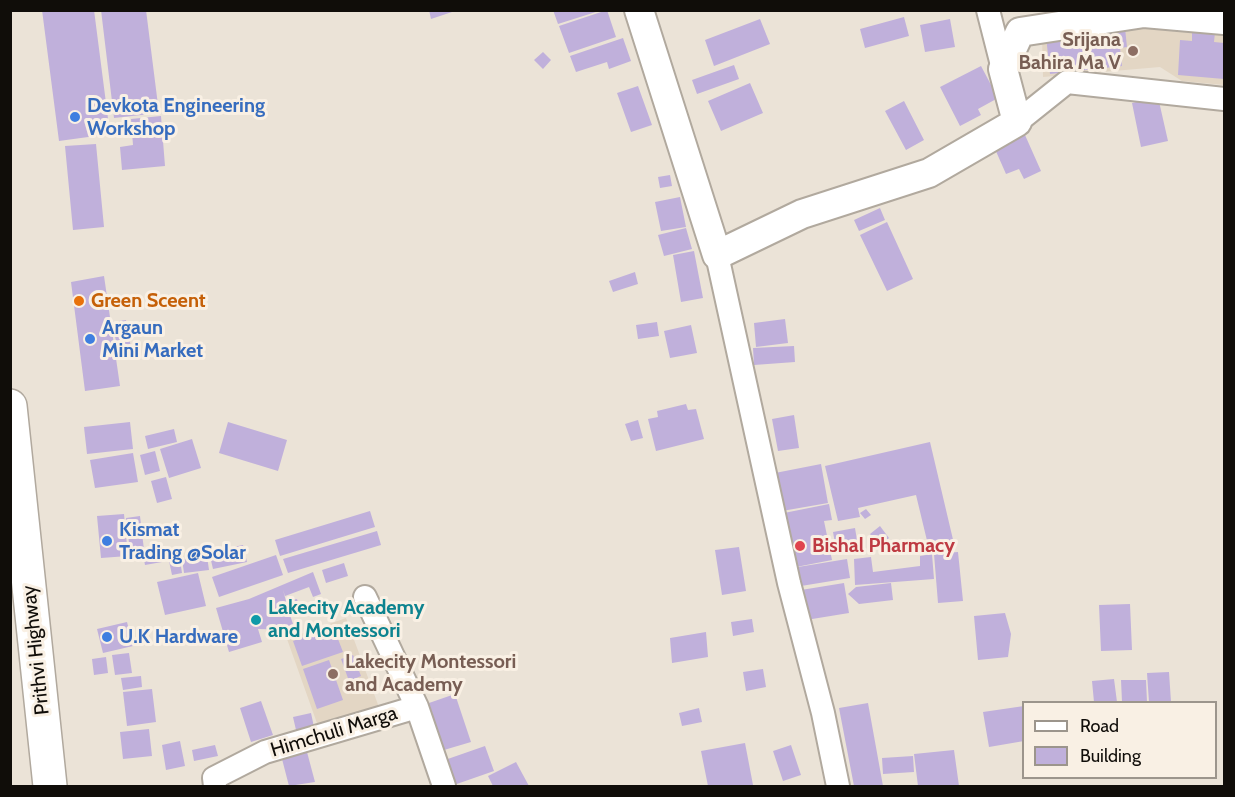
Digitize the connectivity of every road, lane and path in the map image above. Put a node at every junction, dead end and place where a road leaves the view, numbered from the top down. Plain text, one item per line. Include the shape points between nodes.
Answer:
1 (639, 10) edge
2 (988, 10) edge
3 (1224, 20) edge
4 (1003, 69) junction
5 (1224, 99) edge
6 (1017, 122) junction
7 (717, 255) junction
8 (10, 406) edge
9 (15, 494) edge
10 (365, 597) dead end
11 (417, 707) junction
12 (50, 786) edge
13 (215, 786) edge
14 (444, 786) edge
15 (838, 786) edge

1 - 7 main road
2 - 4 street
3 - 4 main road via 1144,13 1020,32
4 - 6 main road
5 - 6 street via 1067,82
6 - 7 main road via 929,173 802,214
7 - 15 street
8 - 9 highway, Prithvi Highway
9 - 12 highway, Prithvi Highway
10 - 11 street, Himchuli Marga
11 - 13 street, Himchuli Marga via 265,752 214,778
11 - 14 street

